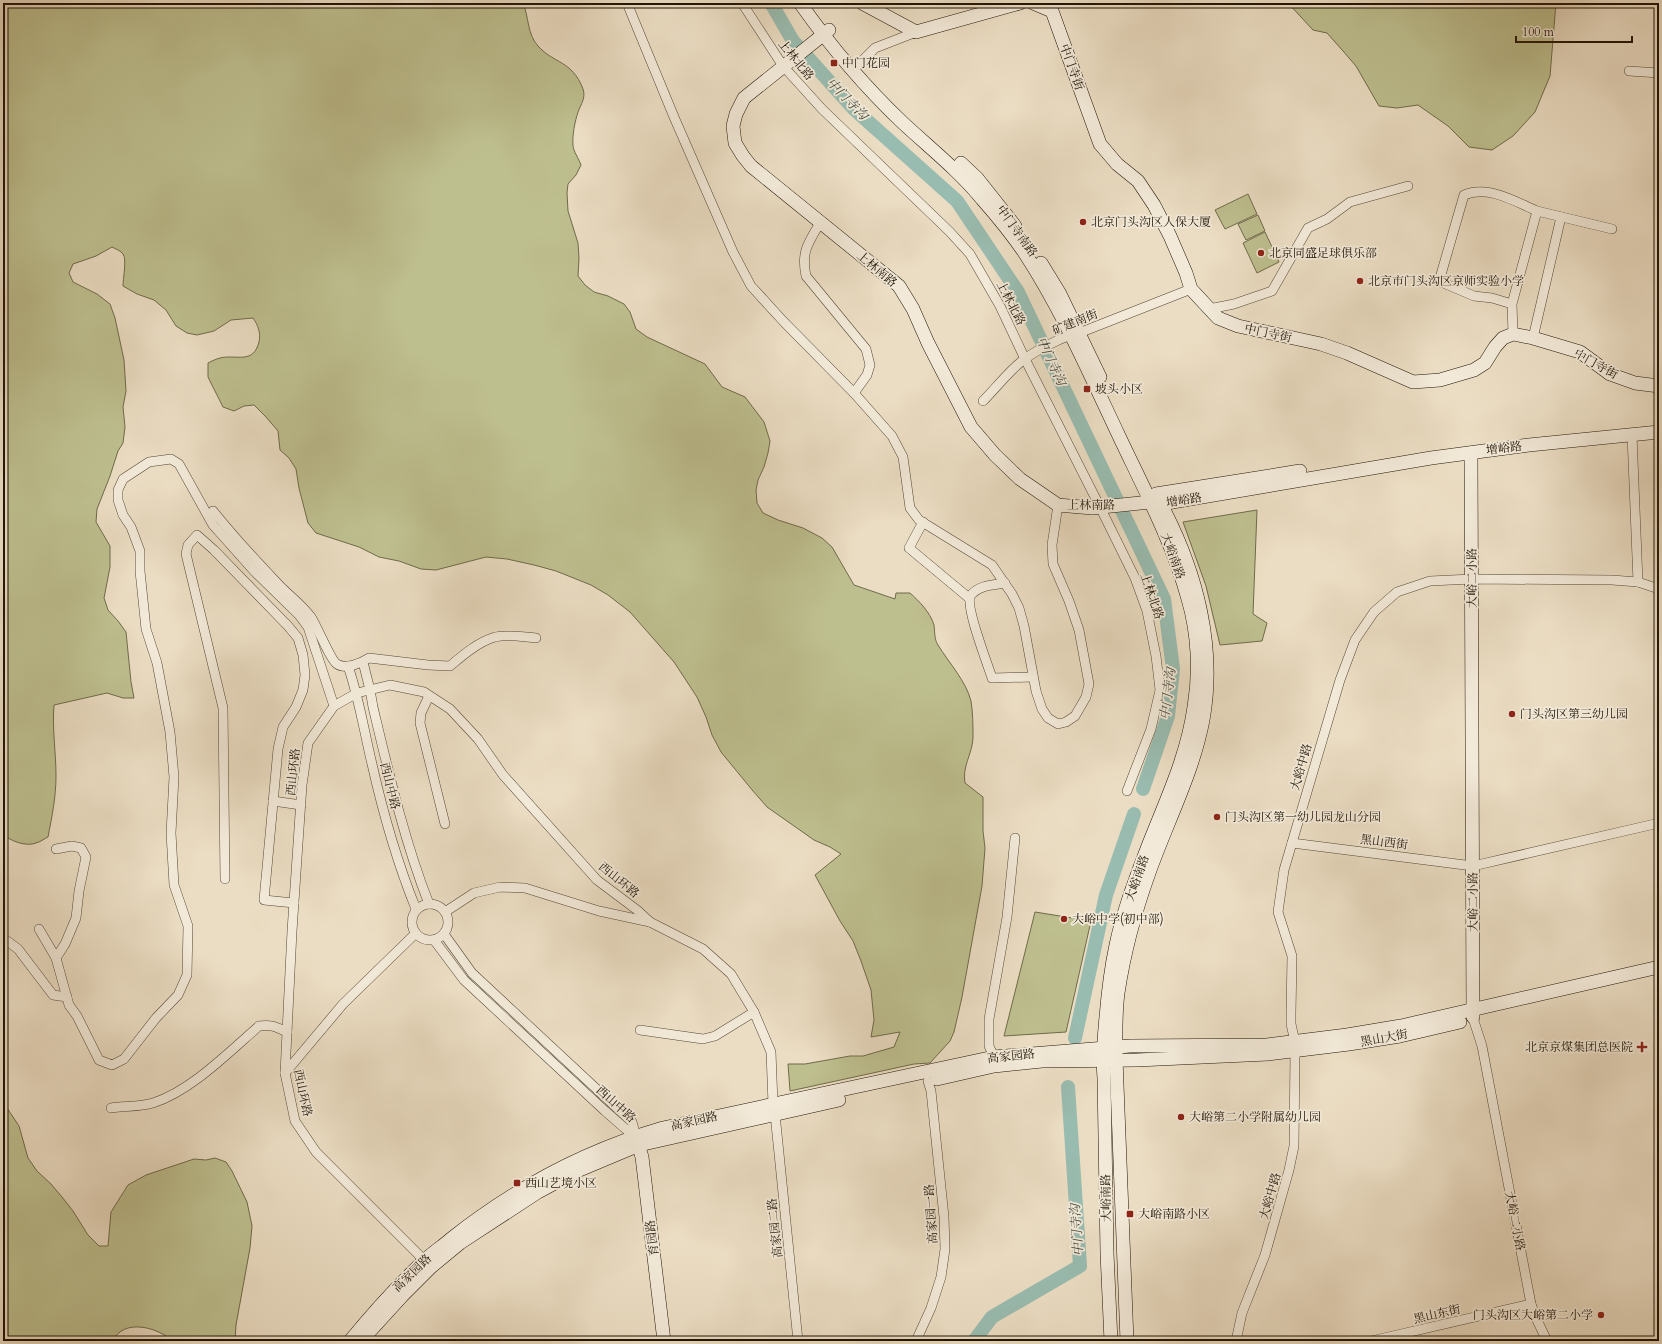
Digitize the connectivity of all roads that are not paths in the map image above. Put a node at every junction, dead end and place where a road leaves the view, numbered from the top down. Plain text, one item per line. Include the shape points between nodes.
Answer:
1 (627, 3) edge
2 (742, 3) edge
3 (800, 3) edge
4 (810, 3) edge
5 (862, 3) edge
6 (1018, 3) edge
7 (1033, 3) edge
8 (916, 32) junction
9 (821, 36) junction
10 (783, 66) junction
11 (855, 68) junction
12 (1629, 71) dead end
13 (1659, 73) edge
14 (1408, 186) dead end
15 (1537, 211) junction
16 (1561, 217) junction
17 (820, 223) junction
18 (1612, 229) dead end
19 (1191, 289) junction
20 (1512, 304) junction
21 (1209, 309) junction
22 (1074, 334) junction
23 (1513, 334) junction
24 (1533, 338) junction
25 (1025, 359) junction
26 (1659, 386) edge
27 (854, 393) junction
28 (983, 401) dead end
29 (1659, 424) edge
30 (1659, 432) edge
31 (1632, 435) junction
32 (1471, 453) junction
33 (1156, 500) junction
34 (1058, 505) junction
35 (1106, 507) junction
36 (214, 511) dead end
37 (922, 522) junction
38 (1472, 579) junction
39 (1638, 582) junction
40 (1005, 583) junction
41 (1659, 589) edge
42 (969, 598) junction
43 (536, 638) dead end
44 (363, 662) junction
45 (348, 666) junction
46 (1033, 677) junction
47 (370, 690) junction
48 (358, 693) junction
49 (430, 696) junction
50 (334, 706) junction
51 (1127, 791) dead end
52 (273, 801) junction
53 (301, 805) junction
54 (1659, 823) edge
55 (445, 824) dead end
56 (1015, 838) dead end
57 (1292, 842) junction
58 (56, 849) dead end
59 (1473, 866) junction
60 (225, 879) dead end
61 (294, 903) junction
62 (429, 904) junction
63 (416, 909) junction
64 (445, 912) junction
65 (650, 922) junction
66 (39, 929) dead end
67 (415, 934) junction
68 (444, 934) junction
69 (3, 938) edge
70 (434, 940) junction
71 (56, 958) junction
72 (1659, 967) edge
73 (1659, 976) edge
74 (67, 997) junction
75 (754, 1012) junction
76 (1473, 1014) junction
77 (640, 1030) dead end
78 (287, 1032) junction
79 (1295, 1046) junction
80 (1103, 1054) junction
81 (1116, 1054) junction
82 (994, 1057) junction
83 (285, 1073) junction
84 (928, 1080) junction
85 (111, 1108) dead end
86 (774, 1109) junction
87 (637, 1141) junction
88 (424, 1260) junction
89 (1531, 1304) junction
90 (350, 1341) edge
91 (360, 1341) edge
92 (664, 1341) edge
93 (798, 1341) edge
94 (916, 1341) edge
95 (1111, 1341) edge
96 (1127, 1341) edge
97 (1236, 1341) edge
98 (1371, 1341) edge
99 (1547, 1341) edge

1 - 27 street via 686,146 733,252 751,286
2 - 10 street, 上林北路
3 - 9 main road, 中门寺南路
4 - 9 main road, 中门寺南路
5 - 8 main road
6 - 8 main road
7 - 19 main road, 中门寺街 via 1052,11 1100,144 1117,164 1138,181 1154,205 1170,236
8 - 11 street via 875,48
9 - 10 main road, 上林南路
9 - 11 main road, 中门寺南路
10 - 17 main road, 上林南路 via 744,98 733,126 735,143 751,166
10 - 25 street, 上林北路 via 822,109 970,254 1000,306
11 - 22 main road, 中门寺南路 via 905,124 966,179 1023,251
12 - 13 street
14 - 21 street via 1350,202 1327,219 1308,228 1272,291 1234,304
15 - 16 street
15 - 20 street
15 - 20 street via 1490,192 1471,192 1464,195 1440,278 1441,282 1474,296
16 - 18 street
16 - 24 street
17 - 27 street via 806,246 803,263 806,276 866,349 870,365 867,375
17 - 34 main road, 上林南路 via 899,286 913,308 971,427 1020,479
19 - 21 main road, 中门寺街
19 - 22 street, 矿建南街
20 - 23 street
21 - 23 main road, 中门寺街 via 1218,318 1238,326 1321,344 1413,382 1440,380 1474,370 1485,363 1503,338
22 - 25 street, 矿建南街
22 - 33 main road, 中门寺南路
23 - 24 main road, 中门寺街
24 - 26 main road, 中门寺街 via 1580,352 1610,374 1635,383
25 - 28 street, 矿建南街
25 - 35 street, 上林北路
27 - 37 street via 892,436 903,457 910,508
29 - 33 main road, 增峪路 via 1471,444
30 - 31 main road, 增峪路
31 - 32 main road, 增峪路
31 - 39 street
32 - 33 main road, 增峪路
32 - 38 main road, 大峪二小路
33 - 35 main road, 上林南路
33 - 80 main road, 大峪南路 via 1189,600 1196,647 1195,705 1186,746 1129,898 1116,943 1108,988
33 - 81 main road, 大峪南路 via 1173,527 1201,609 1207,668 1203,719 1194,755 1149,873 1128,943 1118,994
34 - 35 main road, 上林南路
34 - 46 street via 1052,545 1053,564 1079,630 1089,684 1086,697 1075,716 1058,724 1048,718 1042,709
35 - 51 street, 上林北路 via 1147,611 1160,690 1151,729
36 - 45 street via 229,531 310,616 321,633 332,660 338,665
37 - 40 street via 992,565
37 - 42 street via 909,548
38 - 39 street, 大峪中路
38 - 57 street, 大峪中路 via 1430,581 1397,592 1374,612 1355,640 1327,721
38 - 59 main road, 大峪二小路
39 - 41 street, 大峪中路
40 - 42 street via 984,587
40 - 46 street via 1024,626
42 - 46 street via 970,613 992,678
43 - 44 street via 495,638 471,649 450,666 369,658
44 - 45 street
44 - 47 street, 西山中路
45 - 48 street, 西山中路
47 - 48 street, 西山环路
47 - 49 street, 西山环路 via 390,685 424,692
47 - 62 street, 西山中路 via 405,834
48 - 50 street, 西山环路
48 - 63 street, 西山中路 via 372,764 392,842
49 - 55 street via 421,713 420,724
49 - 65 street, 西山环路 via 450,709 478,739 503,775 597,880
50 - 53 street, 西山环路 via 308,743
50 - 74 street via 308,627 213,525 179,464 171,459 149,462 123,479 118,490 118,500 140,551 146,629 157,663 170,732 174,777 171,833 174,885 188,926 187,975 178,995 124,1059 112,1065 99,1060
52 - 53 street
52 - 60 street via 278,749 283,727 303,690 303,655 298,638 288,626 197,535 188,545 186,554 223,708
52 - 61 street via 264,900
53 - 61 street, 西山环路
54 - 59 street
56 - 82 street via 1007,917 989,1019 989,1046
57 - 59 street, 黑山西街
57 - 79 street, 大峪中路 via 1284,870 1278,912 1292,956 1291,1024
58 - 71 street via 72,846 81,848 86,857 76,918
59 - 76 main road, 大峪二小路
61 - 78 street, 西山环路
62 - 63 street
62 - 64 street via 436,905
63 - 67 street via 411,919
64 - 65 street via 474,893 500,887 525,888 599,912
64 - 68 street via 448,922
65 - 75 street, 西山环路 via 703,949 731,974
66 - 71 street
67 - 70 street via 425,940
67 - 83 street via 344,1004
68 - 70 street
68 - 87 street, 西山中路 via 472,973 632,1122
69 - 74 street via 18,949 53,995
70 - 87 street, 西山中路 via 464,980
71 - 74 street
72 - 76 main road, 黑山大街
73 - 76 main road, 黑山大街 via 1535,1006
75 - 77 street via 715,1036 703,1039
75 - 86 street, 西山环路 via 772,1052
76 - 79 main road, 黑山大街
76 - 89 street, 大峪二小路 via 1482,1046
78 - 83 street, 西山环路
78 - 85 street via 274,1025 259,1026 185,1087 151,1104
79 - 81 main road, 黑山大街 via 1223,1057
79 - 97 street, 大峪中路 via 1294,1146 1265,1255 1242,1313
80 - 81 main road, 黑山大街
80 - 82 main road, 高家园路
80 - 84 main road, 高家园路 via 994,1066
80 - 95 main road, 大峪南路
81 - 96 main road, 大峪南路
82 - 86 main road, 高家园路
83 - 88 street, 西山环路 via 295,1121 316,1152
84 - 86 main road, 高家园路
84 - 94 street, 高家园一路 via 943,1209 945,1249 942,1277
86 - 87 main road, 高家园路 via 719,1115
86 - 93 street, 高家园二路
87 - 88 main road, 高家园路 via 604,1149 515,1194
87 - 91 main road, 高家园路 via 538,1192 460,1243 431,1267
87 - 92 main road, 育园路 via 642,1158
88 - 90 main road, 高家园路 via 378,1306
89 - 98 street, 黑山东街
89 - 99 street, 大峪二小路

